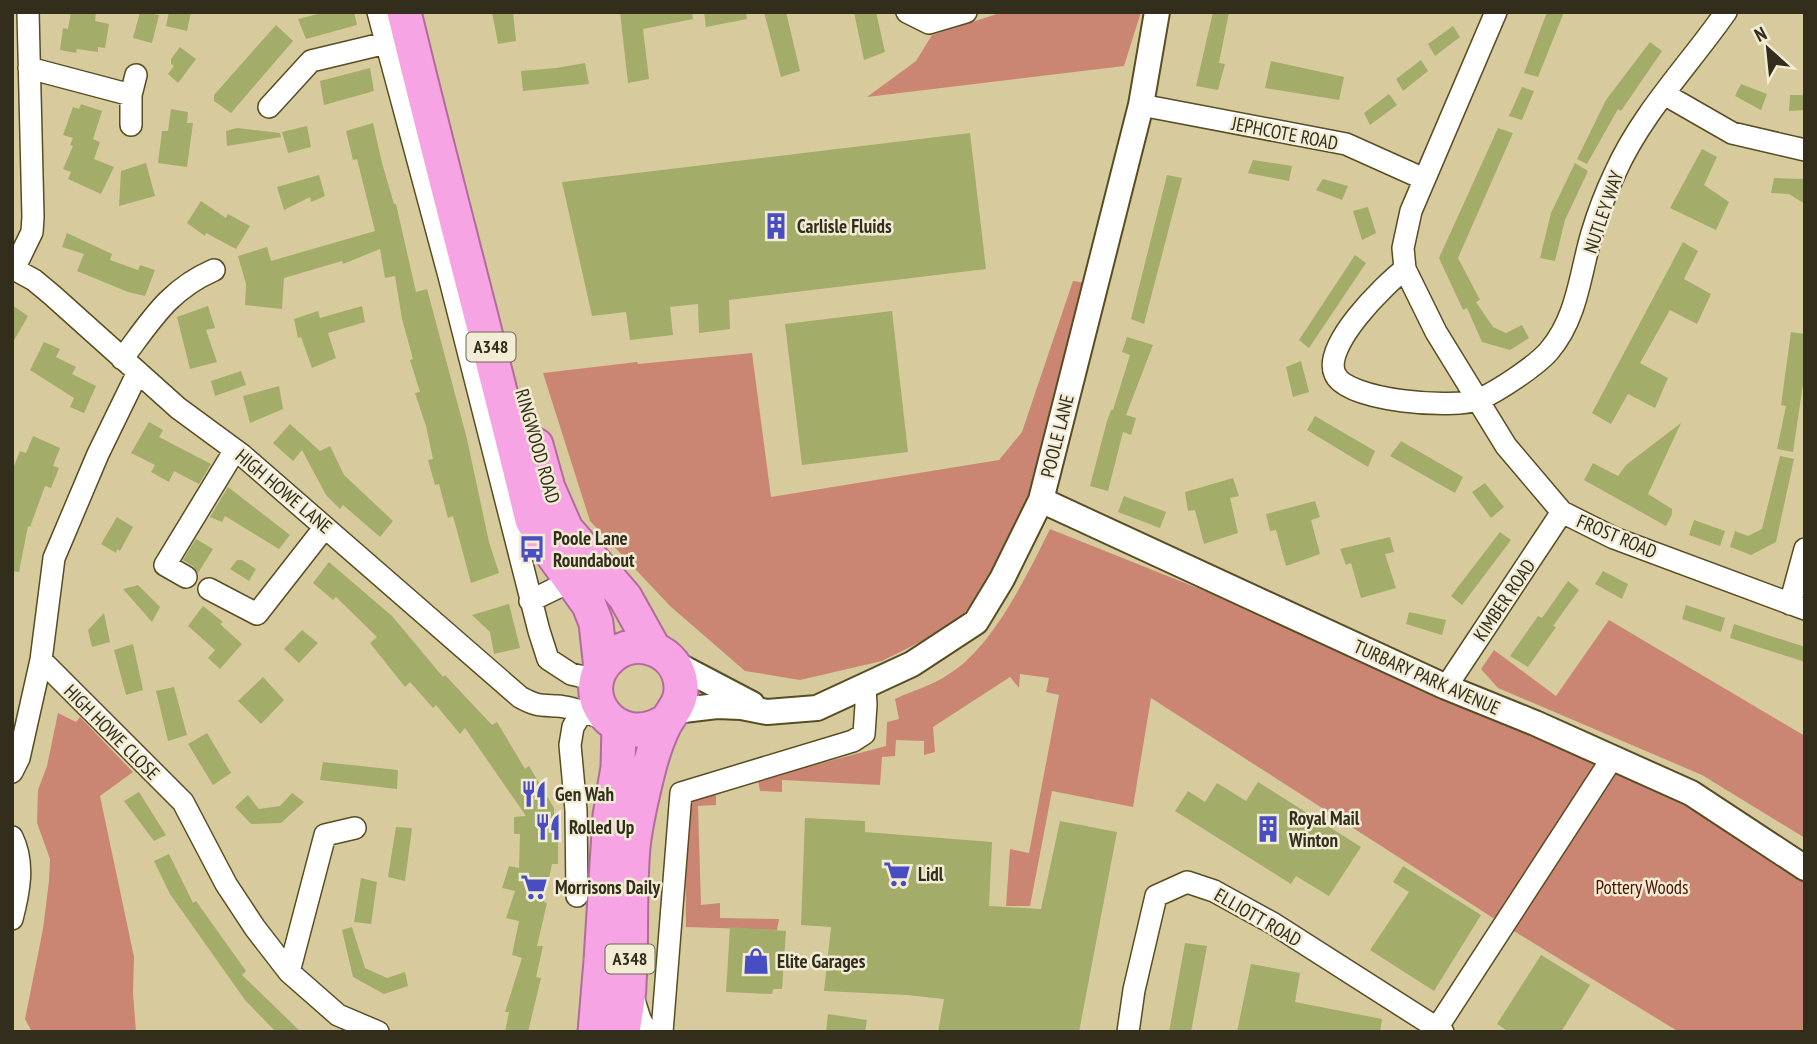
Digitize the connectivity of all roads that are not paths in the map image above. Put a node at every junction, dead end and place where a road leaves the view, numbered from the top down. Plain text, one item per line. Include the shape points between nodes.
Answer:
1 (28, 12) edge
2 (378, 12) edge
3 (404, 12) edge
4 (425, 12) edge
5 (907, 12) edge
6 (966, 12) edge
7 (1157, 12) edge
8 (1726, 12) edge
9 (1491, 14) edge
10 (386, 43) junction
11 (29, 68) junction
12 (1664, 94) junction
13 (1141, 105) junction
14 (269, 107) dead end
15 (131, 125) dead end
16 (1805, 150) edge
17 (1424, 179) junction
18 (13, 269) edge
19 (1405, 269) junction
20 (214, 271) dead end
21 (130, 365) junction
22 (1478, 400) junction
23 (235, 450) junction
24 (1041, 500) junction
25 (1562, 512) junction
26 (325, 527) junction
27 (1805, 549) edge
28 (186, 577) dead end
29 (573, 580) junction
30 (209, 589) dead end
31 (530, 601) junction
32 (1798, 607) edge
33 (663, 656) junction
34 (41, 660) junction
35 (591, 675) junction
36 (865, 687) junction
37 (1446, 687) junction
38 (557, 706) junction
39 (767, 712) junction
40 (671, 716) junction
41 (604, 720) junction
42 (1613, 757) junction
43 (12, 772) edge
44 (612, 802) junction
45 (576, 810) junction
46 (355, 828) dead end
47 (12, 837) edge
48 (1805, 868) edge
49 (577, 896) dead end
50 (12, 919) edge
51 (289, 972) junction
52 (629, 986) junction
53 (1440, 1030) edge
54 (378, 1032) edge
55 (595, 1032) edge
56 (623, 1032) edge
57 (647, 1032) edge
58 (662, 1032) edge
59 (1128, 1032) edge

1 - 11 street
2 - 10 street
3 - 29 highway, RINGWOOD ROAD / A348 via 532,520
4 - 33 highway, RINGWOOD ROAD / A348 via 557,511 578,545 625,597
5 - 6 street via 929,23
7 - 13 street, POOLE LANE
8 - 12 street, NUTLEY WAY
9 - 17 street, FROST ROAD
10 - 14 street via 311,61
10 - 31 street
11 - 15 street via 133,85
11 - 18 street via 32,232
12 - 16 street via 1732,133
12 - 22 street, NUTLEY WAY via 1615,172 1592,232 1576,300 1560,335 1527,369
13 - 17 street, JEPHCOTE ROAD via 1346,144
13 - 24 street, POOLE LANE
17 - 19 street, FROST ROAD via 1410,211 1403,248
18 - 21 street, HIGH HOWE LANE via 43,287
19 - 22 street, FROST ROAD via 1436,332
19 - 22 street via 1386,284 1339,345 1332,363 1335,374 1341,384 1395,399 1442,405
20 - 21 street via 189,270
21 - 23 street, HIGH HOWE LANE
21 - 34 street via 54,558
22 - 25 street, FROST ROAD via 1506,446
23 - 26 street, HIGH HOWE LANE
23 - 28 street via 157,560
24 - 36 street, POOLE LANE via 976,622 912,664
24 - 37 street, TURBARY PARK AVENUE
25 - 32 street, FROST ROAD via 1614,538
25 - 37 street, KIMBER ROAD
26 - 30 street via 257,614
26 - 38 street, HIGH HOWE LANE via 520,696 543,707
27 - 32 street
29 - 31 street
29 - 35 highway, RINGWOOD ROAD / A348 via 596,623
31 - 35 street via 548,659
33 - 35 highway via 642,646 618,651
33 - 39 street
33 - 40 highway via 679,674 681,686
34 - 43 street
34 - 51 street, HIGH HOWE CLOSE via 183,802 226,884
35 - 38 street via 580,692
35 - 41 highway
36 - 39 street, POOLE LANE via 817,708
36 - 58 street via 864,734 853,741 681,793
37 - 42 street, TURBARY PARK AVENUE
38 - 41 street, HIGH HOWE LANE
39 - 40 street, POOLE LANE via 717,706
40 - 41 highway via 643,731
40 - 52 highway, A348 via 656,744 639,806 633,845
41 - 44 highway, A348 via 618,767
41 - 45 street via 573,727 570,745
42 - 48 street, TURBARY PARK AVENUE via 1691,793
42 - 53 street, ELLIOTT ROAD
44 - 45 street
44 - 55 highway, A348
45 - 49 street
46 - 51 street via 325,835
47 - 50 street via 20,862
51 - 54 street, HIGH HOWE CLOSE via 338,1015
52 - 56 highway, A348
52 - 57 street
53 - 59 street, ELLIOTT ROAD via 1274,924 1214,891 1187,882 1156,896

